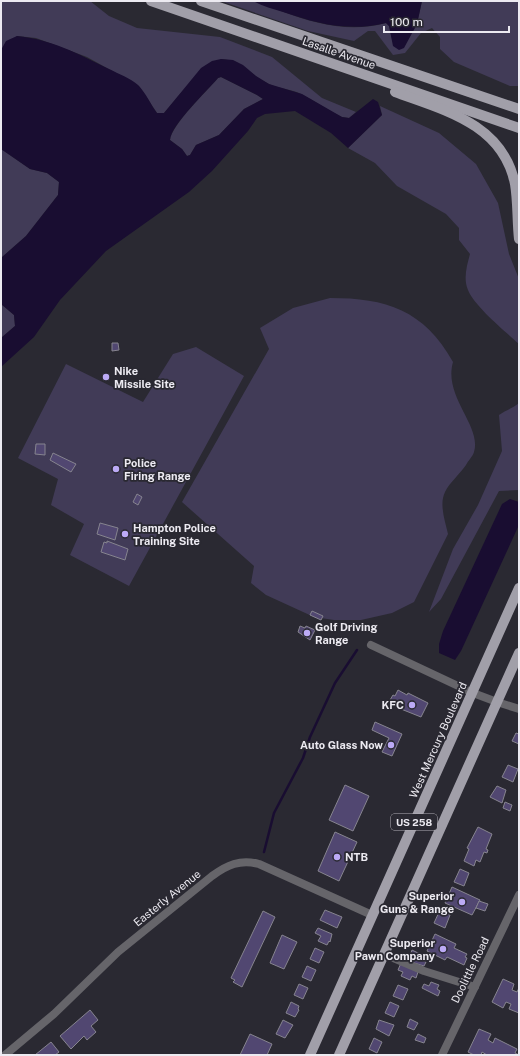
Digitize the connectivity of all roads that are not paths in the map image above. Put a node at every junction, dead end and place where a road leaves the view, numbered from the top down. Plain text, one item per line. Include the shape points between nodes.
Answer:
1 (151, 1) edge
2 (201, 1) edge
3 (354, 70) junction
4 (519, 109) edge
5 (519, 128) edge
6 (519, 239) edge
7 (519, 588) edge
8 (371, 646) dead end
9 (519, 653) edge
10 (473, 693) junction
11 (497, 702) junction
12 (519, 709) edge
13 (519, 895) edge
14 (372, 915) junction
15 (384, 954) junction
16 (474, 987) junction
17 (5, 1055) edge
18 (310, 1055) edge
19 (339, 1055) edge
20 (442, 1055) edge

1 - 3 main road, Lasalle Avenue
2 - 4 main road, Lasalle Avenue
3 - 5 main road, Lasalle Avenue
3 - 6 main road via 384,88 459,115 490,138 509,165 514,184
7 - 10 main road, West Mercury Boulevard / US 258
8 - 10 street
9 - 11 main road, US 258
10 - 11 street
10 - 14 main road, West Mercury Boulevard / US 258
11 - 12 street
11 - 15 main road, US 258
13 - 16 street, Doolittle Road
14 - 17 street, Easterly Avenue via 259,864 242,862 229,865 118,952 54,1014
14 - 18 main road, West Mercury Boulevard / US 258
15 - 16 street via 424,971
15 - 19 main road, US 258
16 - 20 street, Doolittle Road

